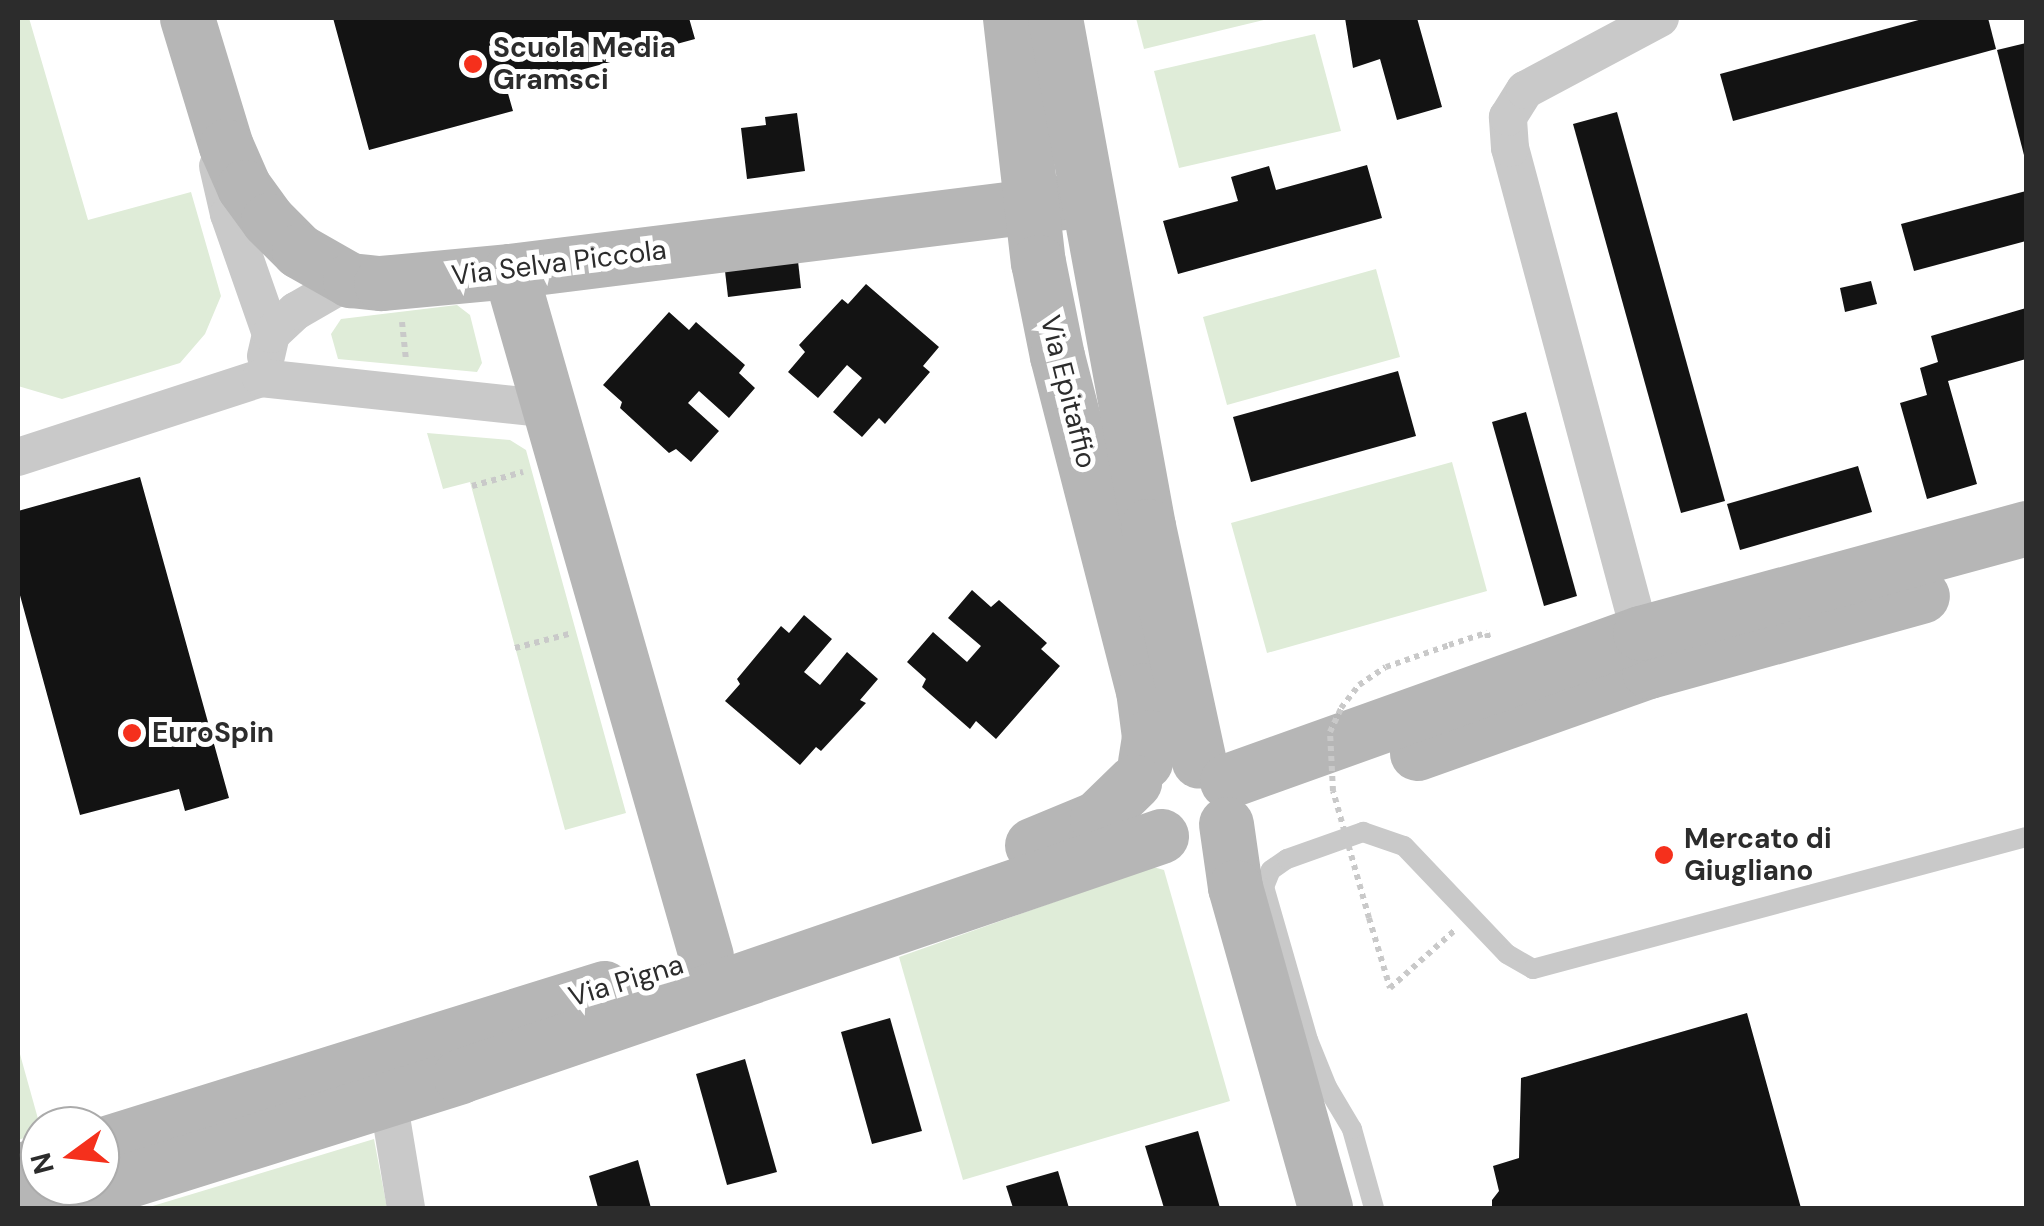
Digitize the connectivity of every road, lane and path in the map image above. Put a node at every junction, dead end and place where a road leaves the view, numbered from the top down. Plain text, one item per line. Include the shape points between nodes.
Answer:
1 (187, 18) edge
2 (1010, 18) edge
3 (1055, 18) edge
4 (1660, 18) edge
5 (208, 87) junction
6 (1087, 198) junction
7 (1030, 206) junction
8 (510, 271) junction
9 (373, 281) junction
10 (272, 334) junction
11 (261, 378) junction
12 (408, 394) junction
13 (549, 410) junction
14 (18, 457) edge
15 (533, 469) dead end
16 (472, 486) dead end
17 (2026, 528) edge
18 (2026, 567) edge
19 (577, 632) dead end
20 (1486, 633) dead end
21 (1640, 633) junction
22 (516, 648) dead end
23 (1139, 772) junction
24 (1221, 796) junction
25 (2026, 837) edge
26 (1168, 839) junction
27 (1470, 916) junction
28 (706, 956) junction
29 (1272, 965) junction
30 (388, 1100) junction
31 (120, 1139) edge
32 (1328, 1180) edge
33 (40, 1208) edge
34 (406, 1208) edge
35 (1374, 1208) edge

1 - 5 main road
2 - 7 main road, Via Epitaffio
3 - 6 main road, Via Epitaffio
4 - 21 street via 1525,90 1508,117 1515,167
5 - 9 main road via 244,187 268,220 299,251
5 - 10 street via 229,214
6 - 7 main road, Via Selva Piccola
6 - 24 main road, Via Epitaffio via 1148,526
7 - 8 main road, Via Selva Piccola
7 - 23 main road, Via Epitaffio via 1057,356 1143,690 1149,736
8 - 9 main road, Via Selva Piccola
8 - 13 main road
9 - 10 street via 296,311
9 - 12 path
10 - 11 street
11 - 12 street
11 - 14 street
12 - 13 street
13 - 28 main road
15 - 16 path
17 - 21 main road
18 - 24 main road
19 - 22 path
20 - 27 path, bridge via 1386,666 1359,685 1330,732 1333,791 1390,988
21 - 24 main road
23 - 24 main road via 1166,752
23 - 26 main road, Via Epitaffio via 1137,810
23 - 28 main road, Via Pigna via 1097,818 1063,834
24 - 26 main road via 1196,843
24 - 29 main road, Via Epitaffio via 1229,864
25 - 27 lane via 1533,969 1506,954
26 - 30 main road
26 - 32 main road, Via Epitaffio via 1187,854
27 - 29 lane via 1404,846 1363,832 1271,870 1264,887
28 - 31 main road, Via Pigna
29 - 32 main road, Via Epitaffio
30 - 33 main road
30 - 34 street
32 - 35 lane

